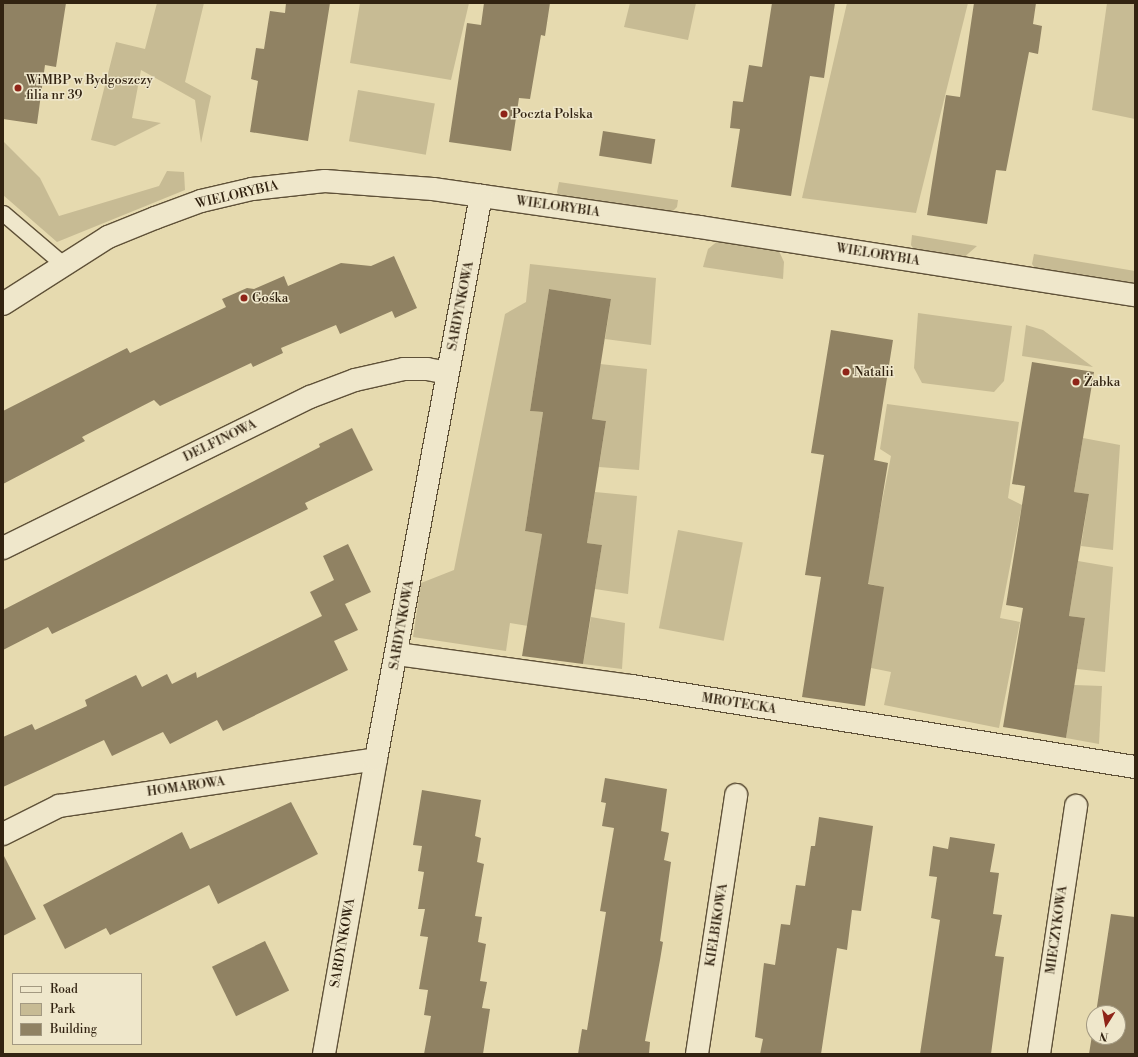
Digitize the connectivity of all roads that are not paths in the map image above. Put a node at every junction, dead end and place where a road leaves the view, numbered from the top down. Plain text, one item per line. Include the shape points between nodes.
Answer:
1 (482, 196) junction
2 (3, 213) edge
3 (63, 264) junction
4 (1135, 295) edge
5 (3, 304) edge
6 (447, 373) junction
7 (3, 548) edge
8 (396, 654) junction
9 (376, 759) junction
10 (1135, 767) edge
11 (736, 795) dead end
12 (1076, 806) dead end
13 (3, 834) edge
14 (324, 1054) edge
15 (697, 1054) edge
16 (1039, 1054) edge

1 - 3 street, WIELORYBIA via 412,186 325,181 252,189 201,201 137,225 108,237
1 - 4 street, WIELORYBIA via 700,226
1 - 6 street, SARDYNKOWA
2 - 3 lane
3 - 5 street, WIELORYBIA
6 - 7 street, DELFINOWA via 421,368 404,369 355,380 310,397
6 - 8 street, SARDYNKOWA
8 - 9 street, SARDYNKOWA
8 - 10 street, MROTECKA via 632,686
9 - 13 street, HOMAROWA via 59,806
9 - 14 street, SARDYNKOWA
11 - 15 street, KIEŁBIKOWA
12 - 16 street, MIECZYKOWA

